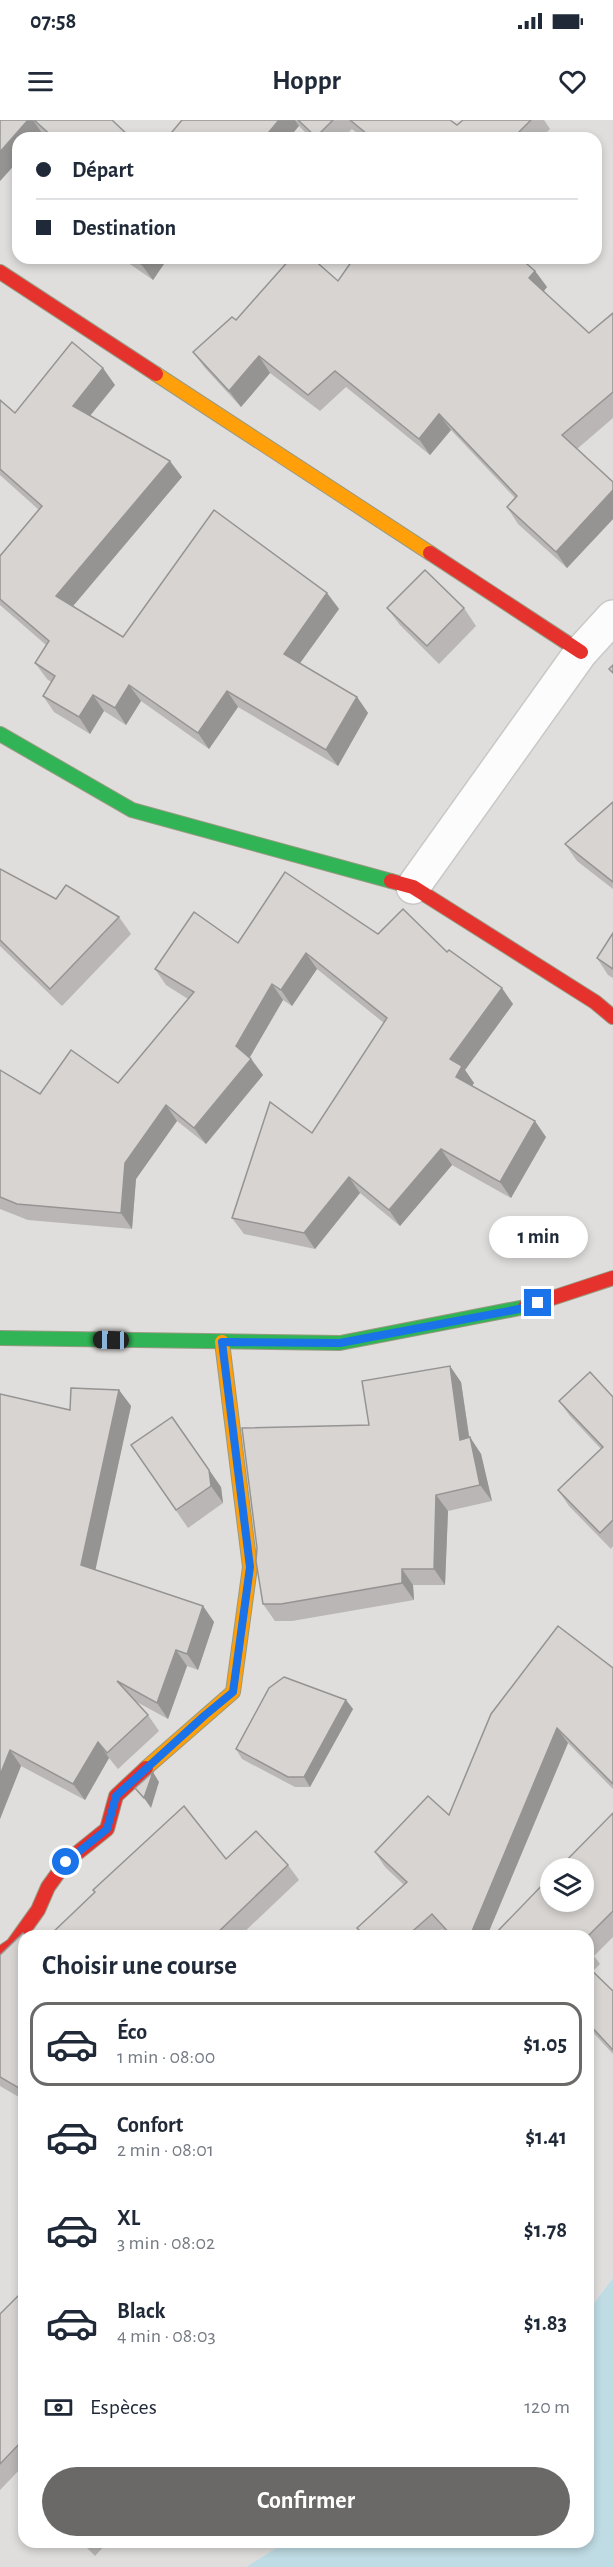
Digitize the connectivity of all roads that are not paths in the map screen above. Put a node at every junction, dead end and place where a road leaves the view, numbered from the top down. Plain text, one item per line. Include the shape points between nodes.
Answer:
1 (0, 272) edge
2 (613, 617) edge
3 (581, 652) junction
4 (0, 734) edge
5 (413, 887) junction
6 (613, 1017) edge
7 (613, 1278) edge
8 (0, 1338) edge
9 (222, 1342) junction
10 (24, 1930) edge
11 (18, 1938) edge
12 (0, 1954) edge

1 - 3 main road
2 - 3 street
3 - 5 street
4 - 5 main road via 132,810
5 - 6 main road
7 - 9 main road via 519,1309 340,1343
8 - 9 main road
9 - 10 main road via 250,1567 233,1692 116,1796 107,1829 66,1862
11 - 12 main road

